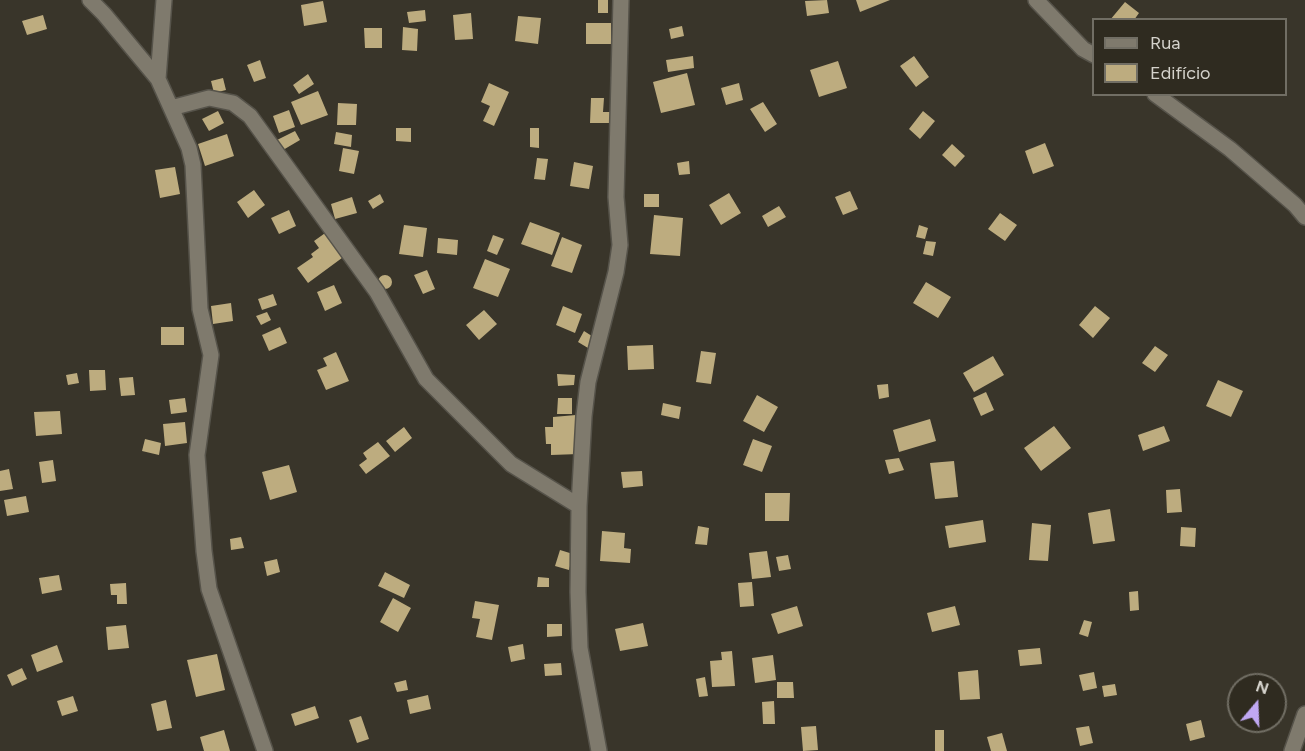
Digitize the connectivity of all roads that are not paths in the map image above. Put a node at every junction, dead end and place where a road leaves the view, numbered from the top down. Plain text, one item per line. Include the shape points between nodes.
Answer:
1 (90, 0) edge
2 (164, 0) edge
3 (621, 0) edge
4 (1036, 0) edge
5 (1092, 54) edge
6 (158, 80) junction
7 (1158, 96) edge
8 (171, 108) junction
9 (1305, 217) edge
10 (579, 506) junction
11 (1305, 714) edge
12 (265, 751) edge
13 (598, 751) edge
14 (1292, 751) edge

1 - 6 street
2 - 6 street
3 - 10 street via 616,197 620,245 588,382
4 - 5 street
6 - 8 street
7 - 9 street via 1230,149
8 - 10 street via 209,98 233,103 250,116 377,292 426,379 511,464
8 - 12 street via 193,165 200,309 211,355 197,455 209,588
10 - 13 street via 580,648
11 - 14 street

